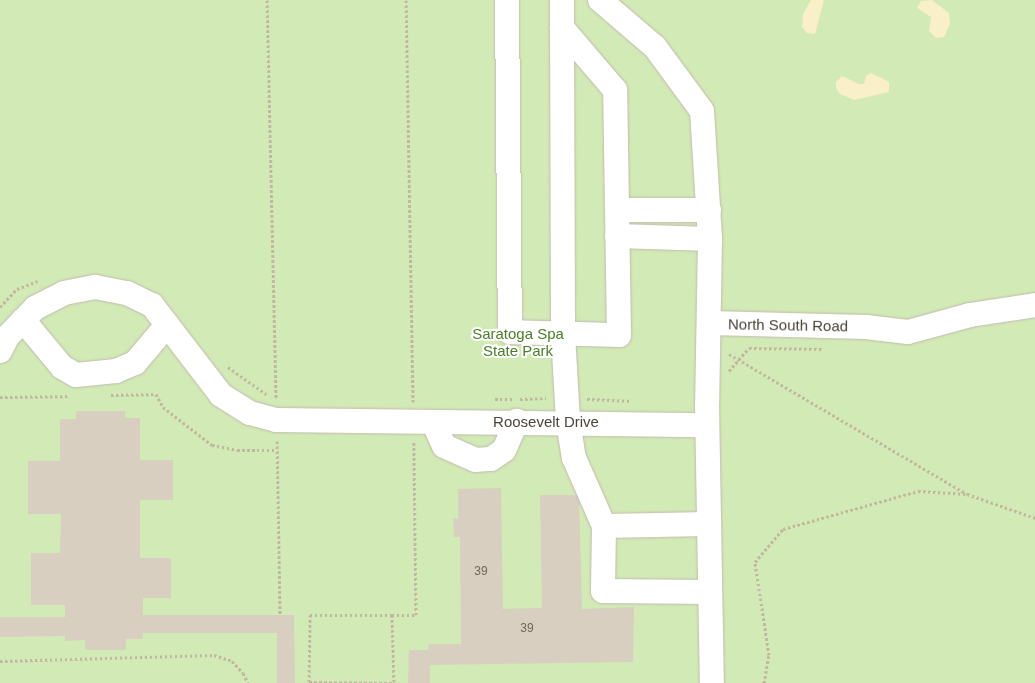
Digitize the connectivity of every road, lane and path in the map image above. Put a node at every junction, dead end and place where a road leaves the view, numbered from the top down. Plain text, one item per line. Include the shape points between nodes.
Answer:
1 (267, 0) edge
2 (406, 0) edge
3 (508, 0) edge
4 (562, 0) edge
5 (600, 0) edge
6 (562, 28) junction
7 (617, 210) junction
8 (709, 210) junction
9 (617, 236) junction
10 (710, 238) junction
11 (47, 277) dead end
12 (1035, 305) edge
13 (0, 307) edge
14 (23, 320) junction
15 (710, 323) junction
16 (167, 325) junction
17 (563, 334) junction
18 (0, 351) edge
19 (223, 364) dead end
20 (78, 395) dead end
21 (107, 395) dead end
22 (0, 397) edge
23 (566, 398) junction
24 (491, 400) dead end
25 (640, 402) dead end
26 (279, 408) junction
27 (417, 409) junction
28 (517, 421) junction
29 (568, 421) junction
30 (707, 424) junction
31 (277, 450) junction
32 (967, 494) junction
33 (1035, 518) edge
34 (709, 524) junction
35 (604, 526) junction
36 (710, 592) junction
37 (280, 615) dead end
38 (392, 615) junction
39 (0, 661) edge
40 (356, 682) edge
41 (394, 682) edge
42 (248, 683) edge
43 (309, 683) edge
44 (712, 683) edge
45 (764, 683) edge

1 - 26 path
2 - 27 path
3 - 17 street via 510,332
4 - 6 street
5 - 8 street via 655,48 702,111
6 - 7 street via 615,90
6 - 17 street
7 - 8 street
7 - 9 street
8 - 10 street
9 - 10 street
9 - 17 street via 619,335
10 - 15 street
11 - 13 path via 17,289
12 - 15 street, North South Road via 970,316 920,313 866,327
14 - 16 street, Roosevelt Drive via 35,308 64,293 95,287 128,294 152,304
14 - 16 street via 62,367 76,375 116,371 134,363
14 - 18 street, Roosevelt Drive via 7,337
15 - 30 street
15 - 32 path via 731,357 738,362
16 - 26 street, Roosevelt Drive via 222,395 250,413
17 - 23 street
19 - 26 path
20 - 22 path
21 - 31 path via 156,394 163,407 212,445 237,450
23 - 24 path
23 - 25 path
23 - 29 street
26 - 27 street, Roosevelt Drive
26 - 31 path
27 - 28 street, Roosevelt Drive
27 - 28 street via 444,446 454,454 475,460 491,459 504,450
27 - 38 path via 416,615
28 - 29 street, Roosevelt Drive
29 - 30 street, Roosevelt Drive
29 - 35 street via 574,458
30 - 34 street
31 - 37 path
32 - 33 path
32 - 45 path via 918,491 783,529 755,562 769,655
34 - 35 street
34 - 36 street
35 - 36 street via 603,591
36 - 44 street
38 - 41 path
38 - 43 path via 310,615
39 - 42 path via 214,656 232,661 244,672
40 - 41 path
40 - 43 path

